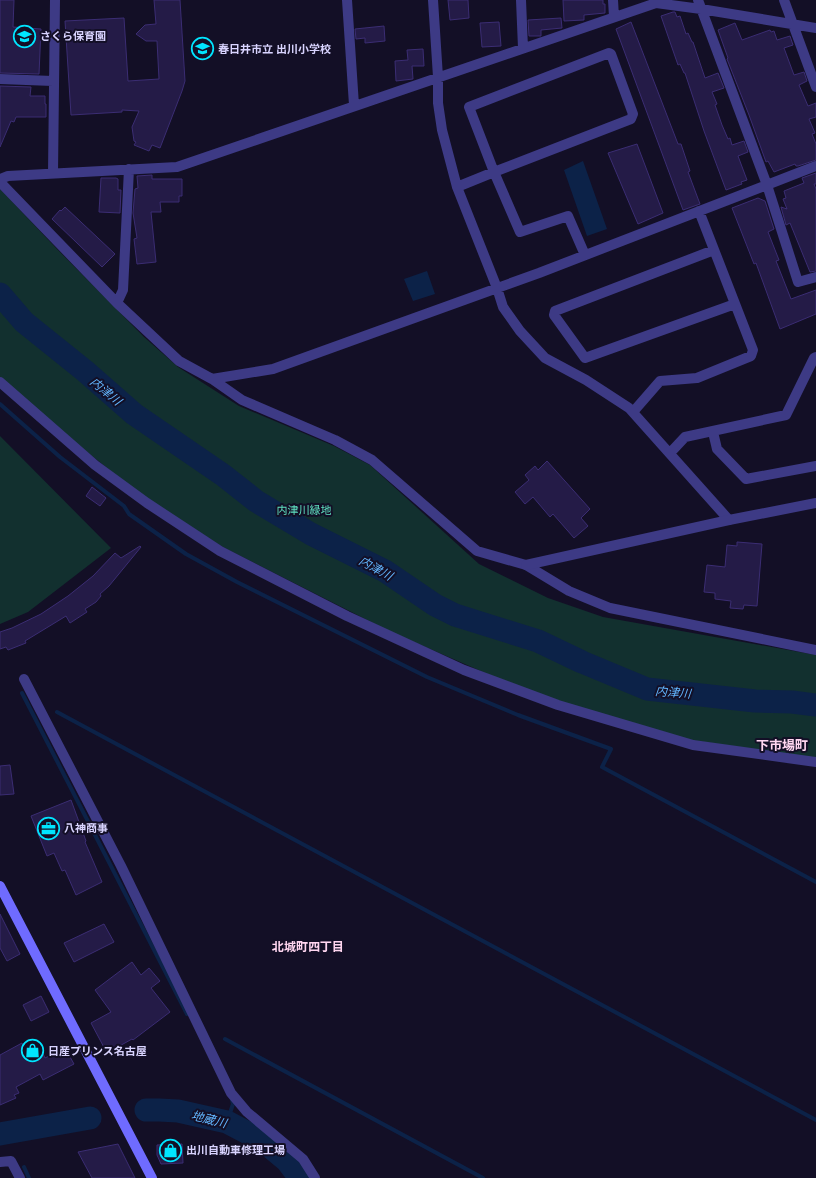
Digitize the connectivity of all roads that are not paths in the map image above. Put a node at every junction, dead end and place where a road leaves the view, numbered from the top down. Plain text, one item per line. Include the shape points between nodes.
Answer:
1 (55, 0) edge
2 (347, 0) edge
3 (433, 0) edge
4 (521, 0) edge
5 (613, 0) edge
6 (784, 0) edge
7 (700, 5) edge
8 (614, 17) junction
9 (792, 24) junction
10 (816, 28) edge
11 (523, 48) junction
12 (438, 77) junction
13 (0, 79) edge
14 (53, 81) junction
15 (816, 87) edge
16 (354, 105) junction
17 (816, 166) edge
18 (128, 169) junction
19 (494, 172) junction
20 (53, 173) junction
21 (0, 179) edge
22 (0, 182) edge
23 (767, 185) junction
24 (457, 187) junction
25 (699, 211) junction
26 (714, 250) junction
27 (585, 255) junction
28 (816, 277) edge
29 (497, 288) junction
30 (117, 303) junction
31 (735, 304) junction
32 (816, 357) edge
33 (212, 379) junction
34 (0, 382) edge
35 (633, 412) junction
36 (713, 432) junction
37 (670, 453) junction
38 (816, 466) edge
39 (816, 503) edge
40 (729, 520) junction
41 (526, 565) junction
42 (816, 650) edge
43 (24, 679) dead end
44 (816, 762) edge
45 (0, 886) edge
46 (0, 1162) edge
47 (20, 1178) edge
48 (152, 1178) edge
49 (315, 1178) edge

1 - 14 street
2 - 16 street
3 - 12 street
4 - 11 street
5 - 8 street
6 - 9 street
7 - 8 street via 656,3
7 - 9 street
7 - 23 street
8 - 11 street
9 - 10 street
9 - 15 street
11 - 12 street
12 - 16 street
12 - 24 street via 442,130
13 - 14 street
14 - 20 street
16 - 18 street via 177,167
17 - 23 street
18 - 20 street
18 - 30 street via 122,290
19 - 19 street via 631,119 633,114 611,54 469,107
19 - 24 street
19 - 27 street via 520,232 568,216
20 - 21 street via 8,176
22 - 30 street
23 - 25 street
23 - 28 street via 798,282
24 - 29 street
25 - 26 street
25 - 27 street
26 - 31 street
26 - 31 street via 555,311 554,315 585,358
27 - 29 street
29 - 33 street via 273,369
29 - 35 street via 503,307 520,331 545,358 586,380
30 - 33 street via 179,361
31 - 35 street via 753,350 751,356 697,378 660,381
32 - 36 street via 786,415
33 - 41 street via 242,400 335,440 372,460 477,551
34 - 44 street via 95,465 220,551 361,622 464,670 558,706 693,745
35 - 37 street
36 - 37 street via 685,437
36 - 38 street via 717,448 746,479
37 - 40 street
39 - 40 street
40 - 41 street
41 - 42 street via 569,591 610,608
43 - 49 street via 121,866 231,1093 247,1112 303,1159
45 - 48 main road
46 - 47 street via 11,1161

